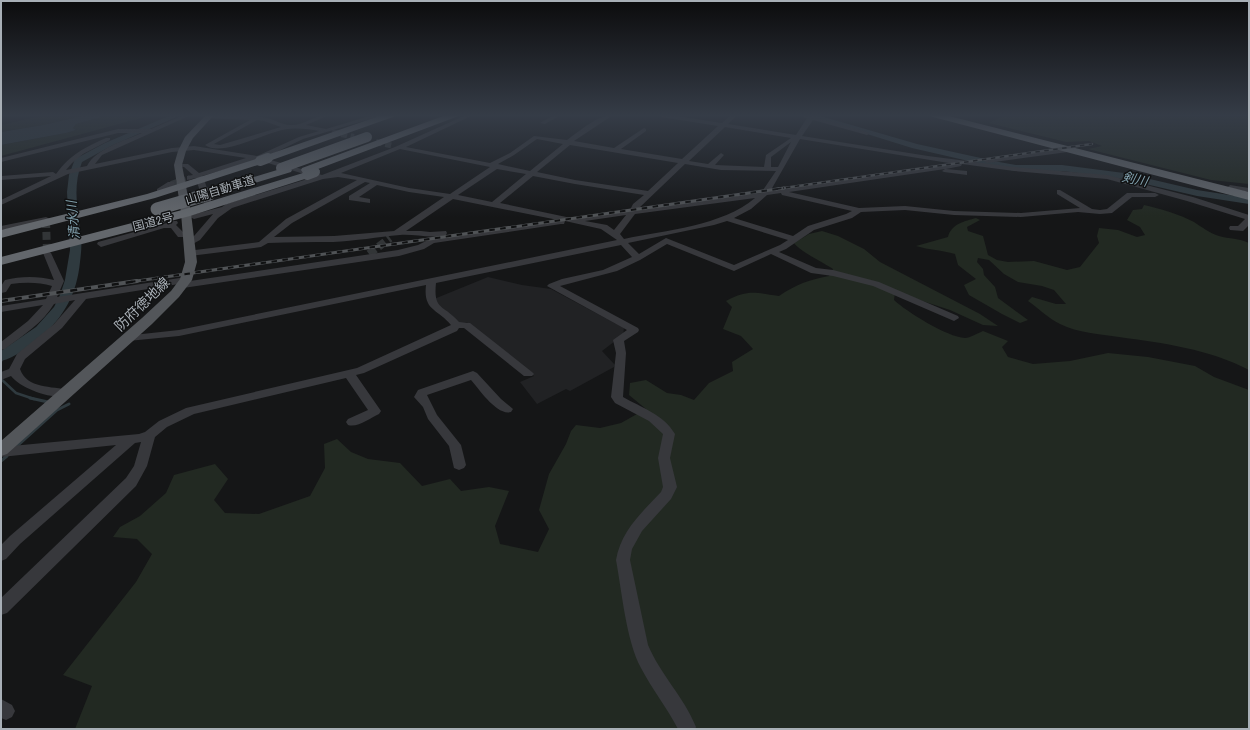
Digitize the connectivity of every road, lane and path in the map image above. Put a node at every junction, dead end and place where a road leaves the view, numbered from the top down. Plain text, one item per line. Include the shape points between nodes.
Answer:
1 (47, 149) edge
2 (88, 149) edge
3 (111, 149) edge
4 (183, 149) joint
5 (218, 149) edge
6 (296, 149) edge
7 (322, 149) tunnel mouth
8 (323, 149) tunnel mouth
9 (341, 149) tunnel mouth
10 (344, 149) edge
11 (365, 149) tunnel mouth
12 (391, 149) edge
13 (407, 149) tunnel mouth
14 (519, 149) edge
15 (560, 149) edge
16 (610, 149) edge
17 (697, 149) edge
18 (777, 149) edge
19 (791, 149) edge
20 (872, 149) edge
21 (1069, 149) edge
22 (1077, 149) edge
23 (616, 150) joint
24 (1073, 150) junction
25 (721, 155) dead end
26 (1, 160) edge
27 (683, 161) junction
28 (975, 162) junction
29 (178, 165) junction
30 (494, 165) junction
31 (710, 166) junction
32 (87, 167) junction
33 (287, 167) junction
34 (767, 167) junction
35 (780, 169) junction
36 (936, 169) junction
37 (63, 173) junction
38 (531, 173) junction
39 (964, 174) dead end
40 (1, 178) edge
41 (190, 178) dead end
42 (363, 180) junction
43 (376, 182) junction
44 (176, 186) junction
45 (1230, 188) junction
46 (1249, 190) edge
47 (768, 191) junction
48 (1060, 192) dead end
49 (205, 193) junction
50 (649, 193) junction
51 (1170, 194) junction
52 (1249, 194) edge
53 (451, 196) junction
54 (367, 201) dead end
55 (1, 203) edge
56 (493, 205) junction
57 (229, 206) junction
58 (160, 209) junction
59 (635, 209) junction
60 (859, 210) junction
61 (1090, 211) junction
62 (552, 218) junction
63 (726, 218) junction
64 (1249, 219) edge
65 (46, 220) dead end
66 (569, 221) junction
67 (174, 223) dead end
68 (85, 226) junction
69 (206, 226) junction
70 (1, 228) edge
71 (1234, 228) dead end
72 (189, 231) junction
73 (64, 232) junction
74 (1, 234) edge
75 (615, 234) junction
76 (393, 236) junction
77 (794, 239) junction
78 (268, 240) junction
79 (623, 242) junction
80 (1, 243) edge
81 (101, 244) dead end
82 (1, 250) edge
83 (773, 251) junction
84 (47, 253) tunnel mouth
85 (637, 257) junction
86 (1, 261) edge
87 (184, 282) junction
88 (431, 282) junction
89 (57, 284) junction
90 (1, 290) edge
91 (81, 297) junction
92 (52, 302) junction
93 (1, 309) edge
94 (954, 318) dead end
95 (456, 325) junction
96 (128, 338) junction
97 (1, 347) edge
98 (14, 371) junction
99 (349, 374) junction
100 (528, 374) dead end
101 (1, 376) edge
102 (65, 393) junction
103 (506, 409) dead end
104 (352, 422) dead end
105 (149, 435) junction
106 (130, 440) junction
107 (1, 451) edge
108 (459, 465) dead end
109 (1, 555) edge
110 (1, 608) edge
111 (687, 727) dead end

1 - 26 street
2 - 37 street via 70,159
3 - 32 street via 100,154
4 - 29 main road, 防府徳地線
4 - 32 street
5 - 33 street
6 - 33 street
7 - 33 highway
8 - 33 highway, 国道2号
9 - 33 highway, 山陽自動車道
10 - 33 highway
11 - 33 highway, 国道2号
12 - 33 street via 338,172
13 - 30 street
14 - 30 street
15 - 38 street
16 - 23 street
17 - 27 street
18 - 34 street via 768,156
19 - 35 street
20 - 28 street
21 - 24 highway
22 - 45 highway
23 - 27 street
24 - 28 street
24 - 52 highway
25 - 31 street
27 - 31 street
27 - 50 street
28 - 36 street
28 - 51 street via 1107,177
29 - 44 main road, 防府徳地線
29 - 49 street via 186,166
30 - 38 street
30 - 53 street
31 - 34 street
32 - 37 street
33 - 42 street
33 - 44 highway, 国道2号
33 - 49 highway
33 - 49 highway, 山陽自動車道
33 - 49 street via 247,160
33 - 57 street
33 - 72 highway, 国道2号
34 - 35 street
35 - 47 street
36 - 39 street
36 - 47 street
37 - 40 street
37 - 55 street
38 - 50 street
38 - 56 street
41 - 49 street
42 - 43 street
42 - 78 street via 289,221
43 - 53 street
43 - 54 street via 352,198
44 - 58 street
44 - 68 highway, 国道2号
44 - 72 main road, 防府徳地線
45 - 46 street
45 - 52 highway
47 - 59 street
47 - 60 street
47 - 63 street via 748,208
48 - 61 street
49 - 57 street
49 - 58 highway
49 - 72 street
50 - 59 street
51 - 61 street via 1130,194 1109,211
51 - 64 street
53 - 56 street
53 - 76 street
56 - 62 street
57 - 69 street
58 - 67 street
58 - 68 highway
58 - 72 street via 181,235
58 - 81 street
59 - 62 street
59 - 66 street
59 - 75 street
60 - 61 street via 904,208 954,213 1021,215
60 - 77 street via 849,216 811,228
62 - 66 street
62 - 76 street via 430,235 421,233
63 - 77 street
63 - 79 street via 699,227
64 - 71 street via 1240,229
65 - 70 street
66 - 75 street via 604,227
66 - 87 street via 432,241 422,247 368,256
68 - 72 highway, 国道2号
68 - 73 highway, 国道2号
68 - 73 highway
69 - 72 street
69 - 72 street via 197,238
72 - 78 street via 256,246
72 - 87 main road, 防府徳地線 via 190,269
73 - 74 highway, 国道2号 via 22,230
73 - 80 highway
73 - 82 highway
73 - 86 highway, 国道2号
75 - 79 street
76 - 78 street
77 - 83 street
79 - 85 street
79 - 88 street
83 - 85 street via 734,268 666,241
83 - 94 street via 814,271 834,273 876,284
84 - 89 street via 59,278
85 - 111 street via 607,272 575,278 552,286 634,330 618,340 621,353 617,397 656,419 669,434 664,458 670,487 666,495 637,527 624,548 623,560 640,645 647,663
87 - 91 street
87 - 96 main road, 防府徳地線 via 163,306
88 - 95 street via 430,300 433,307
88 - 96 street via 179,333
89 - 90 street via 40,280 15,281 8,282
89 - 92 street
91 - 92 street
91 - 98 street via 72,312 17,360
92 - 93 street
92 - 97 street
95 - 99 street via 453,329 373,366
95 - 100 street via 466,325
96 - 102 main road, 防府徳地線
98 - 101 street
98 - 102 street via 18,377 33,387
99 - 104 street via 375,412
99 - 105 street via 190,411 163,424
102 - 107 main road, 防府徳地線
103 - 108 street via 473,375 422,393 420,397 432,416 455,445
105 - 106 street
105 - 110 street via 137,475
106 - 107 street
106 - 109 street

